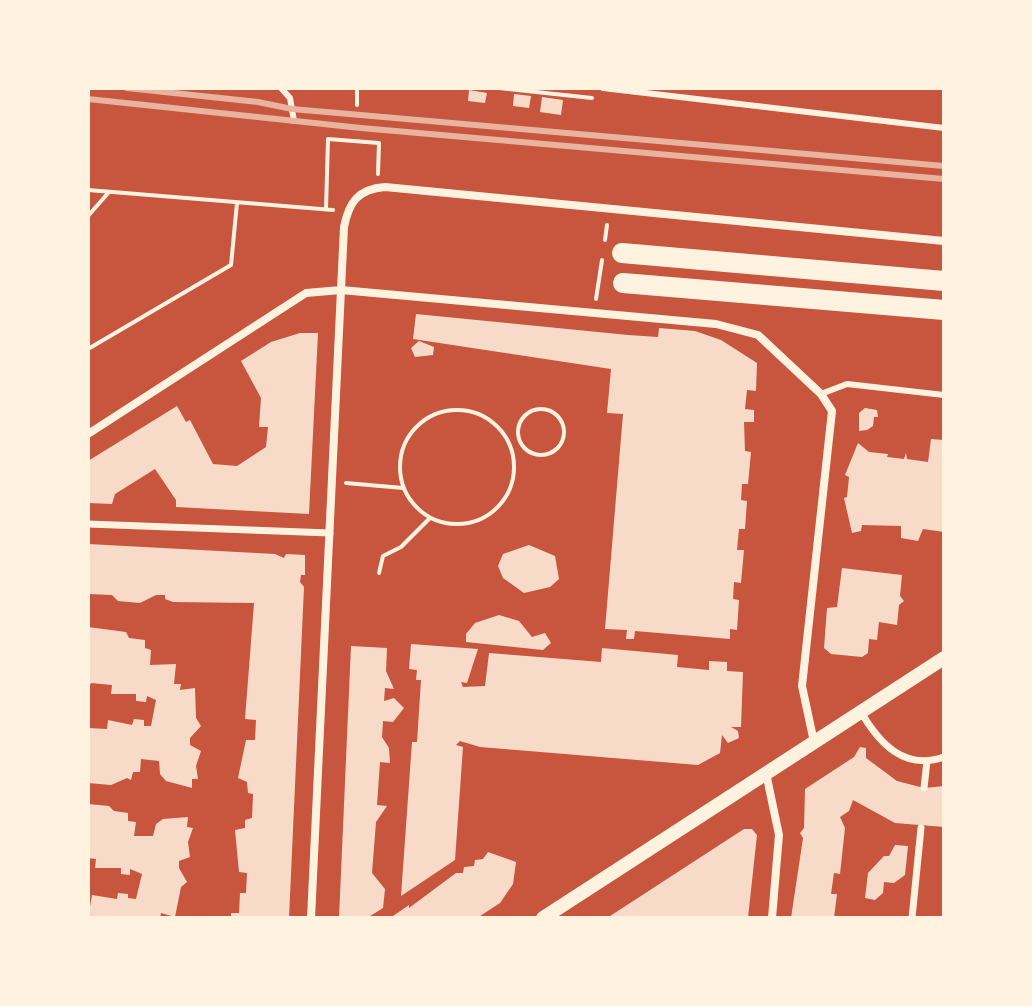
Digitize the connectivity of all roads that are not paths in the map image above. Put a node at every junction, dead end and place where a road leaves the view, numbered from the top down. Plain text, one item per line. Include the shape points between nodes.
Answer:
1 (281, 88) edge
2 (603, 88) edge
3 (294, 121) dead end
4 (944, 128) edge
5 (944, 241) edge
6 (622, 253) dead end
7 (944, 281) edge
8 (623, 283) dead end
9 (341, 290) junction
10 (944, 310) edge
11 (821, 394) junction
12 (944, 395) edge
13 (88, 434) edge
14 (88, 524) edge
15 (330, 533) junction
16 (944, 658) edge
17 (861, 712) junction
18 (814, 742) junction
19 (944, 757) edge
20 (927, 761) junction
21 (766, 773) junction
22 (924, 788) dead end
23 (921, 828) dead end
24 (311, 918) edge
25 (543, 918) edge
26 (772, 918) edge
27 (912, 918) edge

1 - 3 lane via 290,98
2 - 4 lane
5 - 9 street via 385,187 366,189 348,210
6 - 7 main road
8 - 10 main road
9 - 11 street via 716,324 758,335
9 - 13 street via 306,293
9 - 15 street
11 - 12 lane via 847,384
11 - 18 street via 832,411 802,686
14 - 15 street
15 - 24 street
16 - 17 street
17 - 18 street
17 - 20 street via 893,753
18 - 21 street
19 - 20 street
20 - 22 street
21 - 25 street
21 - 26 street via 779,835
23 - 27 street

